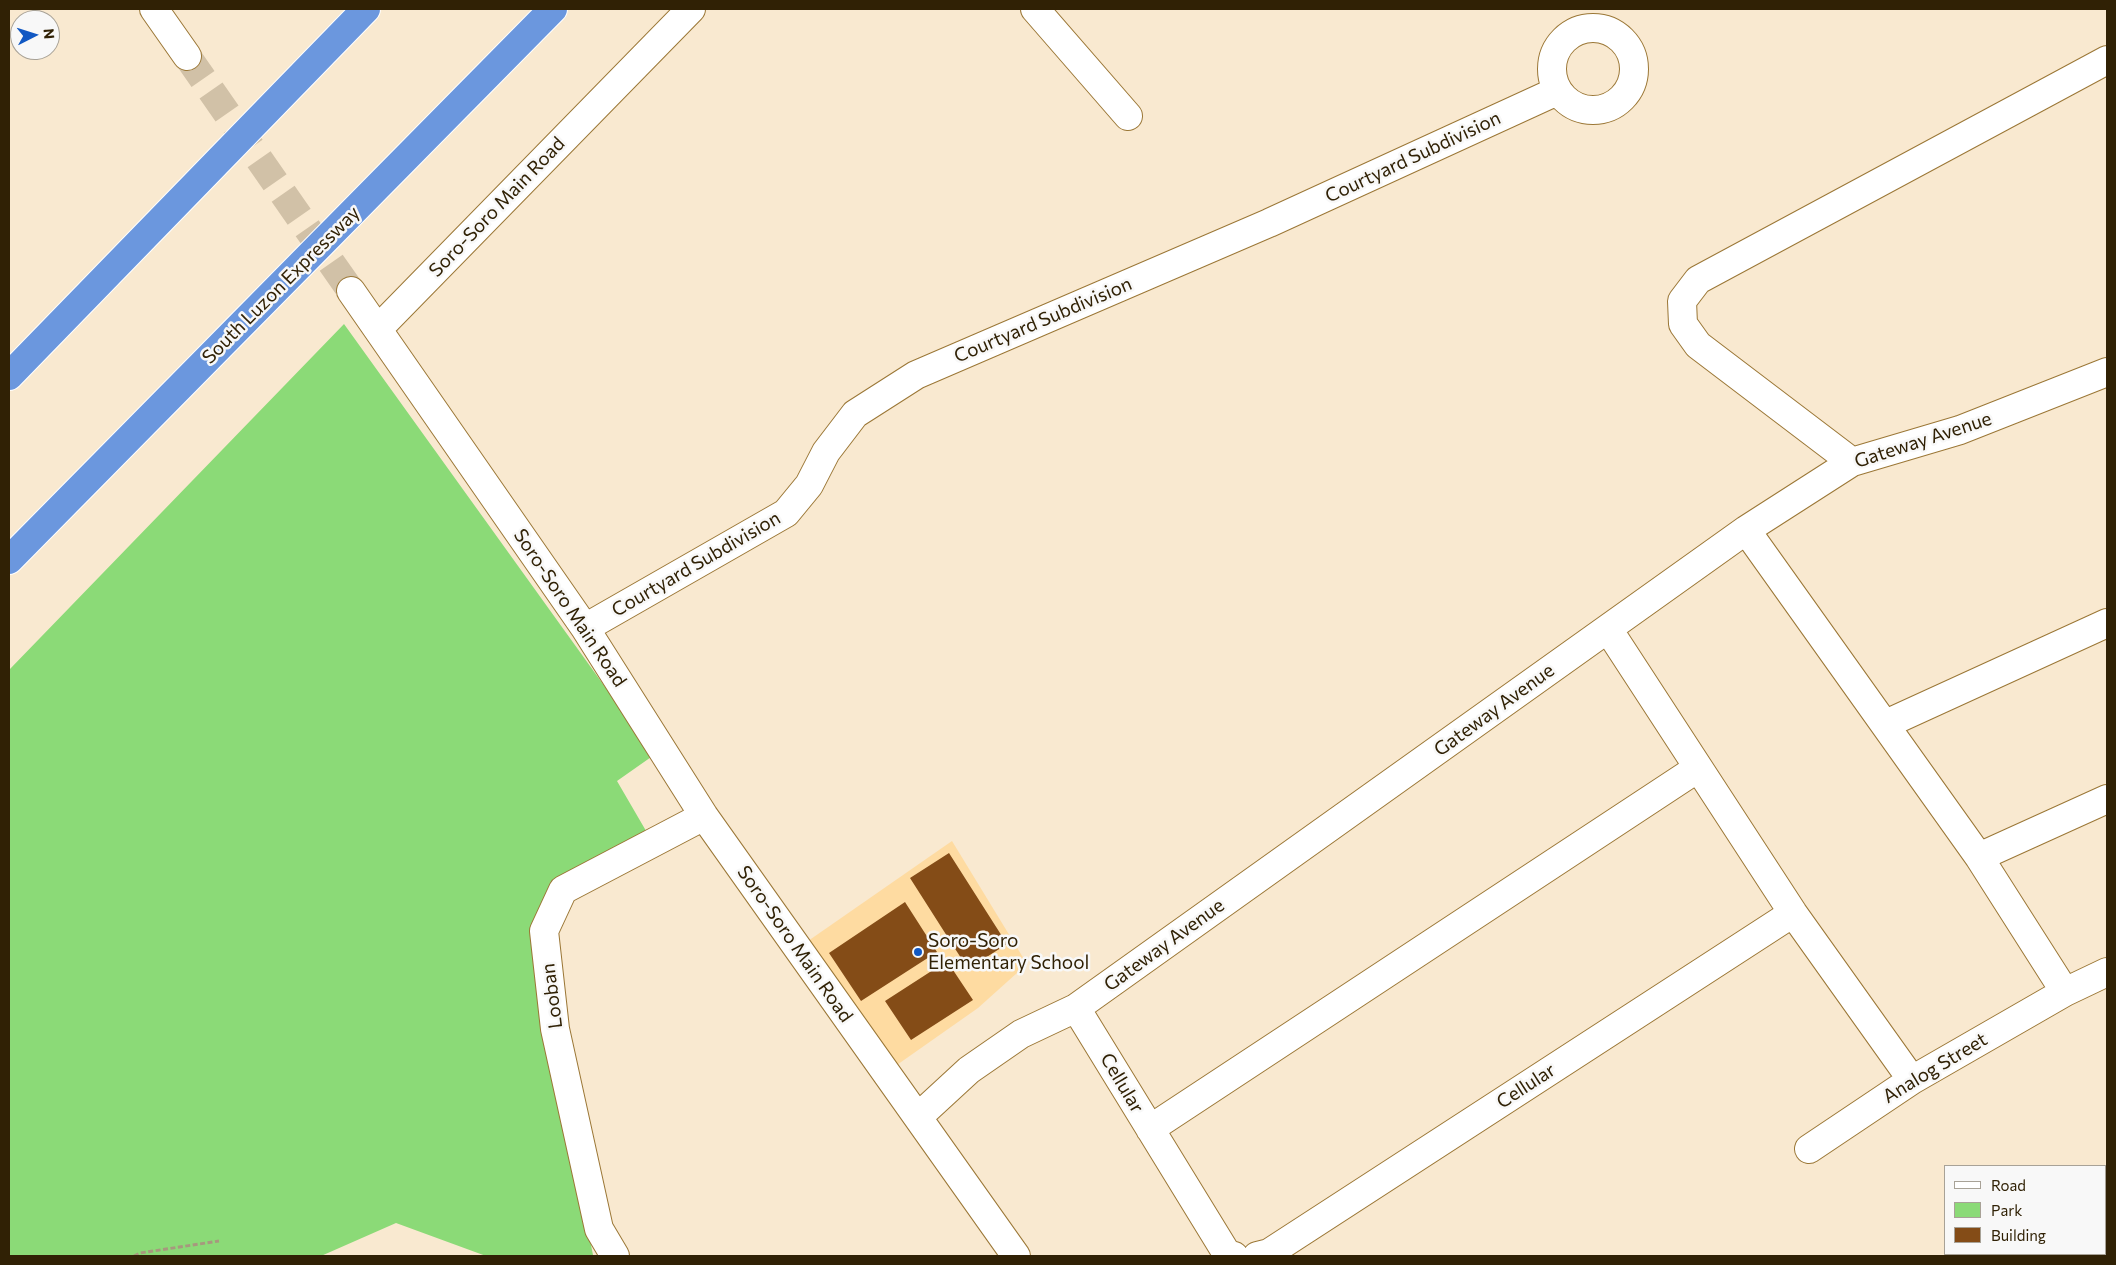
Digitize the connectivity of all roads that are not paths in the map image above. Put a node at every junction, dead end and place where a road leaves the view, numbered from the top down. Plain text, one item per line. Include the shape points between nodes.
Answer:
1 (154, 9) edge
2 (366, 9) edge
3 (554, 9) edge
4 (691, 9) edge
5 (1035, 9) edge
6 (187, 56) tunnel mouth
7 (2107, 60) edge
8 (1557, 91) dead end
9 (1128, 116) dead end
10 (351, 291) tunnel mouth
11 (378, 329) junction
12 (2107, 372) edge
13 (9, 376) edge
14 (1852, 462) junction
15 (1746, 530) junction
16 (9, 560) edge
17 (2107, 622) edge
18 (585, 628) junction
19 (1608, 629) junction
20 (1886, 724) junction
21 (1698, 768) junction
22 (2107, 799) edge
23 (704, 816) junction
24 (1980, 857) junction
25 (1793, 913) junction
26 (2107, 972) edge
27 (2065, 992) junction
28 (1076, 1008) junction
29 (1912, 1080) junction
30 (918, 1117) junction
31 (1150, 1129) junction
32 (1809, 1149) dead end
33 (615, 1256) edge
34 (1016, 1256) edge
35 (1234, 1256) edge
36 (1257, 1256) edge

1 - 6 street
2 - 13 highway
3 - 16 highway, South Luzon Expressway
4 - 11 street, Soro-Soro Main Road
5 - 9 street
7 - 14 street via 1698,280 1682,301 1683,324 1698,346
8 - 18 street, Courtyard Subdivision via 1269,223 916,375 855,414 786,514
10 - 11 street
11 - 18 street, Soro-Soro Main Road
12 - 14 street, Gateway Avenue via 1960,430
14 - 15 street, Gateway Avenue
15 - 19 street, Gateway Avenue
15 - 20 street
17 - 20 street
18 - 23 street, Soro-Soro Main Road
19 - 21 street
19 - 28 street, Gateway Avenue
20 - 24 street
21 - 25 street
21 - 31 street
22 - 24 street
23 - 30 street, Soro-Soro Main Road
23 - 33 street, Looban via 563,890 544,931 555,1030 599,1229
24 - 27 street
25 - 29 street
25 - 36 street, Cellular via 1269,1253
26 - 27 street, Analog Street
27 - 29 street, Analog Street
28 - 30 street, Gateway Avenue via 1021,1034 969,1070
28 - 31 street, Cellular
29 - 32 street, Analog Street
30 - 34 street, Soro-Soro Main Road
31 - 35 street, Cellular via 1227,1254

